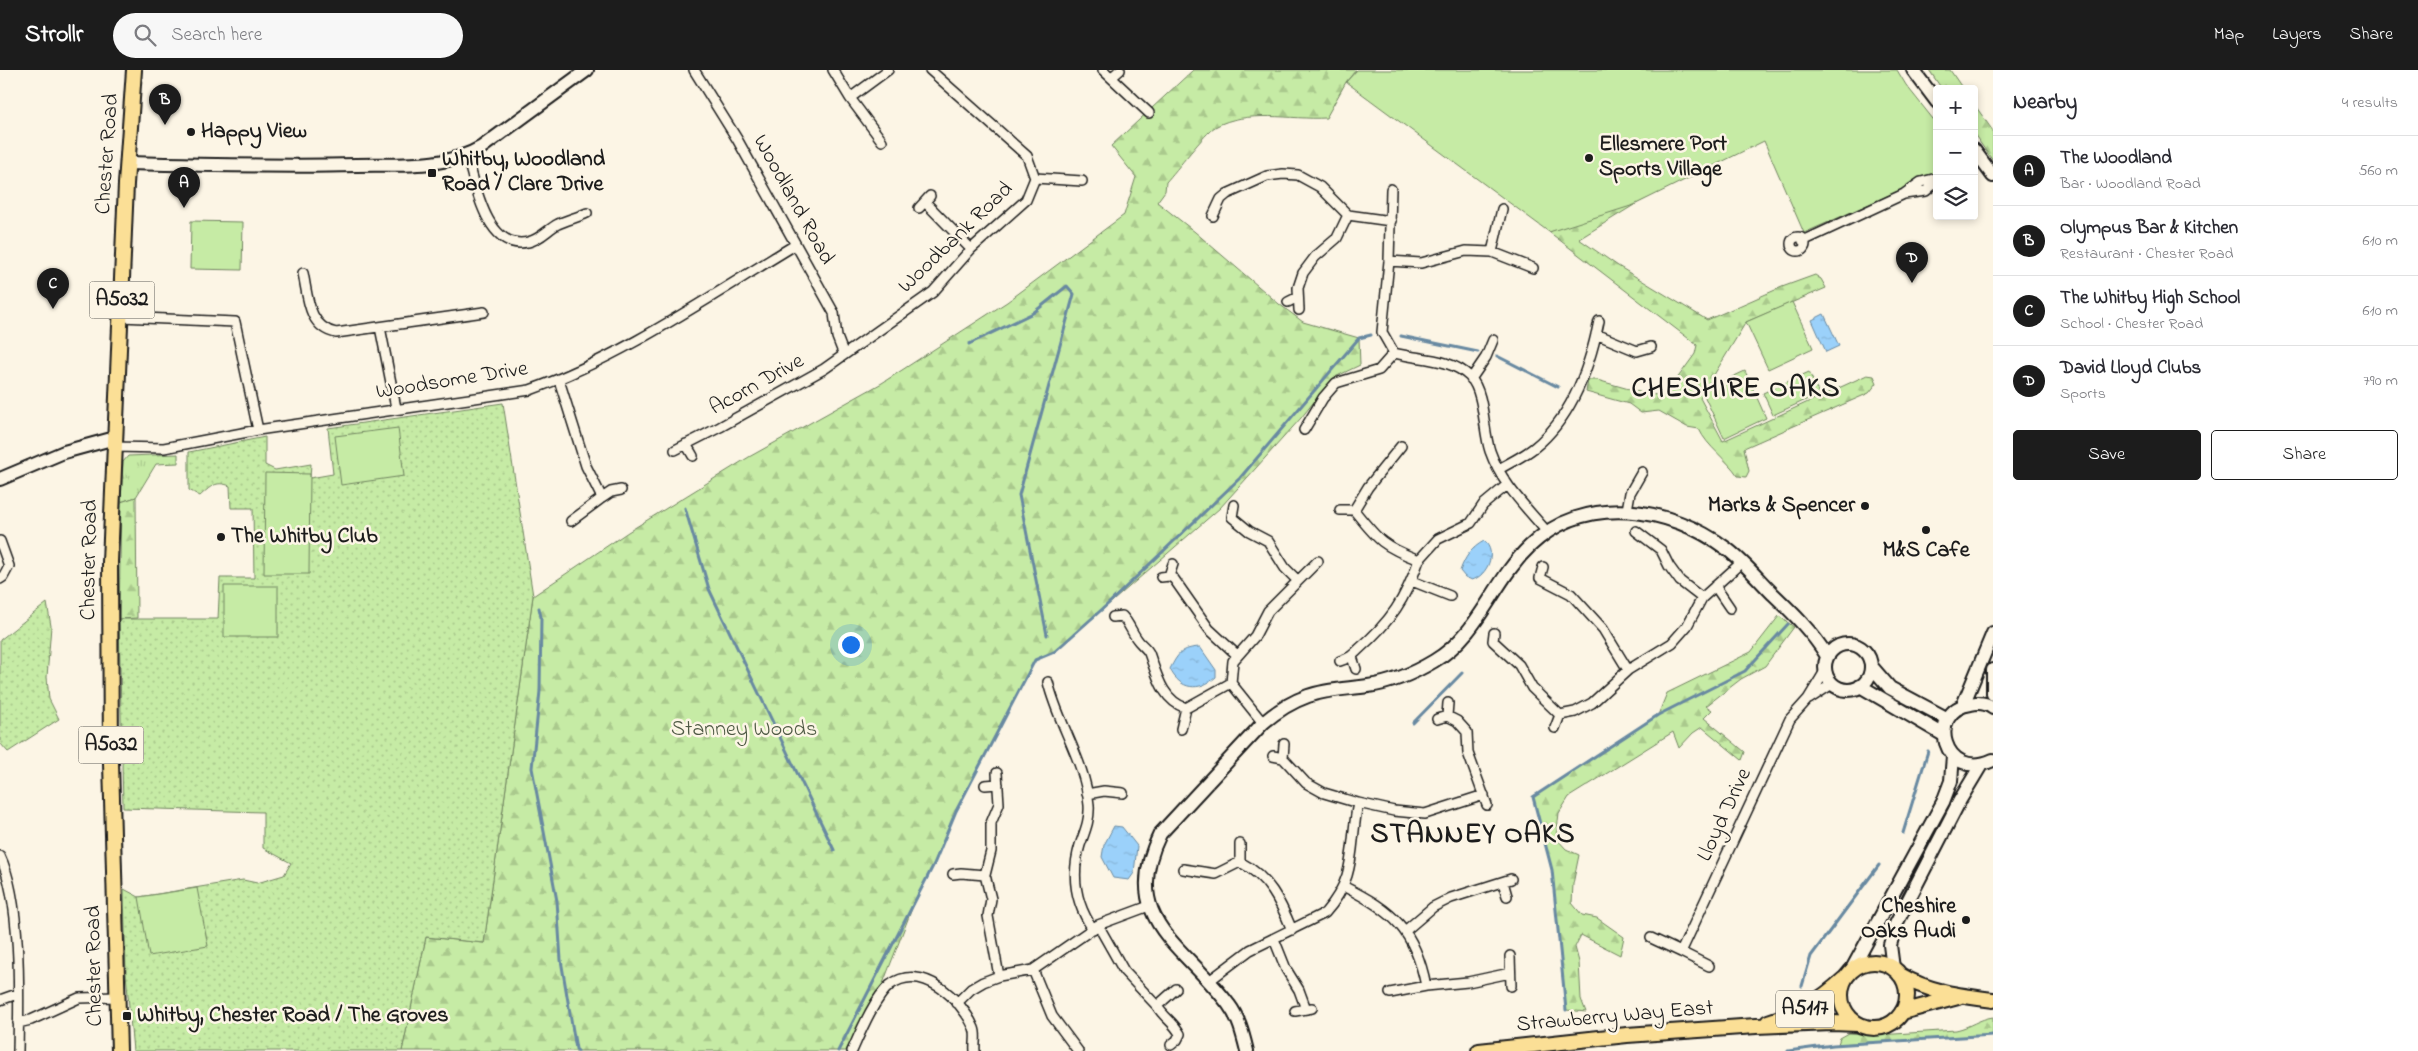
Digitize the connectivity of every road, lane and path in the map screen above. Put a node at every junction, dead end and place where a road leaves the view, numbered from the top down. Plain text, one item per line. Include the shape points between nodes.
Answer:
1 (134, 70) edge
2 (586, 70) edge
3 (694, 70) edge
4 (833, 70) edge
5 (888, 70) edge
6 (930, 70) edge
7 (1104, 70) edge
8 (1120, 70) edge
9 (1913, 70) edge
10 (1112, 77) junction
11 (1933, 97) edge
12 (850, 98) junction
13 (1149, 114) dead end
14 (882, 141) dead end
15 (467, 156) junction
16 (1978, 158) edge
17 (128, 162) junction
18 (1993, 176) edge
19 (1035, 178) junction
20 (1082, 181) dead end
21 (1933, 184) edge
22 (1391, 189) dead end
23 (924, 202) dead end
24 (1502, 209) dead end
25 (587, 213) dead end
26 (1348, 215) junction
27 (1213, 216) dead end
28 (1391, 220) junction
29 (1804, 241) dead end
30 (795, 245) junction
31 (971, 248) junction
32 (1492, 252) junction
33 (1389, 261) junction
34 (1533, 268) dead end
35 (303, 273) dead end
36 (1298, 298) junction
37 (1288, 302) dead end
38 (1299, 310) dead end
39 (484, 312) dead end
40 (121, 317) junction
41 (1599, 321) dead end
42 (380, 327) junction
43 (1596, 334) junction
44 (1493, 340) dead end
45 (1647, 352) dead end
46 (1394, 353) junction
47 (844, 355) junction
48 (1471, 379) junction
49 (559, 380) junction
50 (396, 408) junction
51 (258, 430) junction
52 (1304, 430) dead end
53 (114, 443) junction
54 (686, 444) junction
55 (1401, 446) dead end
56 (674, 450) dead end
57 (693, 456) dead end
58 (1499, 470) junction
59 (1642, 472) dead end
60 (0, 479) edge
61 (1507, 485) junction
62 (621, 490) dead end
63 (602, 498) junction
64 (1234, 505) dead end
65 (1340, 510) dead end
66 (1354, 510) junction
67 (1627, 510) junction
68 (571, 521) dead end
69 (1636, 531) dead end
70 (1547, 532) junction
71 (0, 541) edge
72 (1419, 560) junction
73 (1318, 561) dead end
74 (1742, 562) junction
75 (1173, 564) dead end
76 (1543, 567) dead end
77 (0, 579) edge
78 (1297, 580) junction
79 (1412, 581) junction
80 (1715, 586) junction
81 (1450, 596) dead end
82 (1702, 598) junction
83 (1730, 608) dead end
84 (1121, 614) dead end
85 (1993, 633) edge
86 (1483, 646) dead end
87 (1831, 652) junction
88 (1238, 655) junction
89 (1352, 657) junction
90 (1340, 661) dead end
91 (1871, 666) junction
92 (1356, 669) dead end
93 (1628, 670) junction
94 (1993, 670) edge
95 (1825, 671) junction
96 (1048, 682) dead end
97 (1231, 683) junction
98 (1832, 684) junction
99 (1860, 686) junction
100 (1993, 694) edge
101 (1808, 699) junction
102 (1448, 703) dead end
103 (1963, 705) junction
104 (1186, 708) junction
105 (1993, 708) edge
106 (1560, 715) junction
107 (1447, 716) junction
108 (1437, 719) dead end
109 (1948, 719) junction
110 (1264, 723) junction
111 (1555, 728) dead end
112 (1181, 729) dead end
113 (1944, 734) junction
114 (1284, 744) dead end
115 (1272, 756) dead end
116 (1953, 756) junction
117 (1283, 758) junction
118 (1993, 760) edge
119 (1981, 765) junction
120 (997, 773) dead end
121 (998, 784) junction
122 (985, 785) dead end
123 (1123, 793) dead end
124 (1087, 794) junction
125 (1484, 795) junction
126 (1358, 803) junction
127 (1487, 805) dead end
128 (1240, 844) dead end
129 (0, 856) edge
130 (1240, 862) junction
131 (1183, 869) dead end
132 (4, 873) edge
133 (953, 874) dead end
134 (985, 875) junction
135 (1344, 887) junction
136 (1507, 896) dead end
137 (1149, 906) junction
138 (1096, 927) junction
139 (1292, 930) junction
140 (1405, 931) junction
141 (1651, 938) dead end
142 (1274, 939) junction
143 (1681, 952) junction
144 (1510, 956) dead end
145 (1708, 966) dead end
146 (1033, 970) junction
147 (1896, 971) junction
148 (1510, 973) junction
149 (1849, 973) junction
150 (999, 976) junction
151 (1209, 981) junction
152 (1426, 986) junction
153 (1511, 986) dead end
154 (1176, 989) dead end
155 (1390, 993) dead end
156 (17, 994) junction
157 (1961, 996) junction
158 (117, 997) junction
159 (0, 1000) edge
160 (1993, 1000) edge
161 (957, 1003) junction
162 (1157, 1006) junction
163 (1295, 1011) dead end
164 (1902, 1012) junction
165 (18, 1023) junction
166 (1858, 1024) junction
167 (1756, 1026) junction
168 (1171, 1045) dead end
169 (18, 1051) edge
170 (119, 1051) edge
171 (852, 1051) edge
172 (975, 1051) edge
173 (1078, 1051) edge
174 (1247, 1051) edge
175 (1479, 1051) edge

1 - 17 main road, Chester Road / A5032
2 - 15 street
3 - 30 street, Woodland Road via 737,139
4 - 12 street
5 - 12 street
6 - 19 street, Woodbank Road via 1026,156
7 - 10 street
8 - 10 street
9 - 11 street
10 - 13 street
12 - 14 street
15 - 17 street via 425,163 326,166
15 - 25 street via 487,219 499,234 511,242 528,242 557,224
16 - 18 street
17 - 40 main road, Chester Road / A5032
19 - 20 street
19 - 31 street, Woodbank Road via 1026,200
21 - 29 street via 1926,190 1904,194
22 - 28 street
23 - 31 street
24 - 32 street
26 - 27 street via 1320,187 1298,175 1283,174 1267,176 1227,194
26 - 28 street
26 - 36 street via 1337,238 1303,273
28 - 33 street
30 - 47 street, Woodland Road via 834,313 837,337
30 - 49 street, Woodsome Drive via 619,351
31 - 47 street, Woodbank Road via 933,292
32 - 33 street via 1466,251 1421,263
32 - 34 street
33 - 46 street via 1382,332
35 - 42 street via 313,319 319,326 336,332
36 - 37 street
36 - 38 street
39 - 42 street
40 - 51 street via 235,322
40 - 53 main road, Chester Road / A5032
41 - 43 street
42 - 50 street
43 - 45 street
43 - 58 street via 1578,390 1565,413 1537,446
44 - 48 street
46 - 48 street via 1444,362
46 - 52 street via 1379,370 1336,383
47 - 54 street, Acorn Drive via 795,386
48 - 58 street via 1481,404 1490,450
49 - 50 street, Woodsome Drive via 503,395
49 - 63 street via 586,466
50 - 51 street, Woodsome Drive
51 - 53 street, Woodsome Drive via 164,448
53 - 60 street via 64,452
53 - 158 main road, Chester Road / A5032 via 110,605
54 - 56 street, Acorn Drive
54 - 57 street
55 - 66 street via 1372,481
58 - 61 street
59 - 67 street via 1630,493
61 - 70 street
61 - 72 street via 1483,504 1471,523 1438,539
62 - 63 street
63 - 68 street
64 - 78 street via 1227,518 1268,541
65 - 66 street
66 - 72 street via 1378,541
67 - 70 street via 1582,516
67 - 74 street via 1687,526 1727,549
69 - 82 street via 1661,550 1680,581
70 - 110 street via 1513,567 1463,639 1436,660 1393,681 1310,696 1278,710
71 - 77 street via 9,566
72 - 79 street
73 - 78 street
74 - 80 street
74 - 87 street
75 - 88 street via 1165,576 1182,588 1209,629
76 - 93 street via 1536,581 1571,594 1603,629
78 - 88 street via 1268,611 1256,636
79 - 81 street
79 - 89 street via 1393,615
80 - 82 street
80 - 83 street
82 - 93 street via 1687,626 1672,643
84 - 104 street via 1137,640 1146,648 1167,696
85 - 103 street
86 - 106 street via 1493,637 1519,665 1532,688
87 - 91 street via 1842,644 1857,646 1868,656
87 - 95 street
88 - 97 street via 1231,669
89 - 90 street
89 - 92 street
91 - 99 street via 1870,674
91 - 109 street via 1890,688
93 - 106 street via 1592,703
94 - 100 street
95 - 98 street
95 - 101 street, Lloyd Drive
96 - 124 street
97 - 104 street
97 - 110 street
98 - 99 street via 1846,690
98 - 101 street, Lloyd Drive
99 - 113 street
101 - 143 street, Lloyd Drive via 1790,718
102 - 107 street
103 - 105 street via 1978,702
103 - 109 street
104 - 112 street
106 - 111 street
107 - 108 street
107 - 125 street via 1457,720 1466,732 1468,753
109 - 113 street
110 - 137 street via 1160,834 1150,853 1147,870
113 - 116 street
114 - 117 street
115 - 117 street
116 - 119 street via 1970,765
116 - 149 street via 1951,781 1943,802
117 - 126 street via 1311,786
118 - 119 street
119 - 147 street via 1896,924 1890,945
120 - 121 street
121 - 122 street
121 - 134 street via 998,804 992,817 991,851
123 - 124 street via 1104,791
124 - 138 street via 1089,819 1077,856 1074,886 1078,899
125 - 126 street via 1425,814
125 - 127 street
126 - 135 street via 1352,858
128 - 130 street
129 - 132 street
130 - 131 street via 1216,874
130 - 139 street via 1267,882
132 - 156 street via 15,926
133 - 134 street
134 - 150 street via 991,899 988,916
135 - 139 street via 1325,913
135 - 140 street via 1377,903
136 - 140 street via 1507,880 1451,898 1433,907
137 - 138 street
137 - 151 street via 1165,934
138 - 146 street
138 - 162 street via 1124,971
139 - 142 street
140 - 152 street via 1413,943
141 - 143 street
142 - 151 street via 1250,950
142 - 163 street via 1286,969 1309,1008
143 - 145 street
144 - 148 street
146 - 150 street
146 - 173 street via 1052,1016
147 - 149 main road, A5117 via 1872,962 1862,964
147 - 157 main road, A5117 via 1925,987
147 - 164 main road via 1907,993
148 - 152 street
148 - 153 street
149 - 166 main road, A5117 via 1841,989 1841,1000 1845,1011
149 - 167 main road, Strawberry Way East / A5117 via 1812,1005
150 - 161 street via 971,989
151 - 174 street via 1230,1006 1242,1030
152 - 155 street
154 - 162 street
156 - 159 street
156 - 165 street
157 - 160 main road, A5117
157 - 164 main road, A5117
158 - 165 street via 79,998
158 - 170 main road, Chester Road / A5032
161 - 171 street via 926,980 915,978 891,984 881,994
161 - 172 street via 974,1029
162 - 168 street via 1184,1036
164 - 166 main road, A5117 via 1893,1022 1880,1027
165 - 169 street
166 - 167 main road, Strawberry Way East / A5117
167 - 175 main road, Strawberry Way East / A5117

